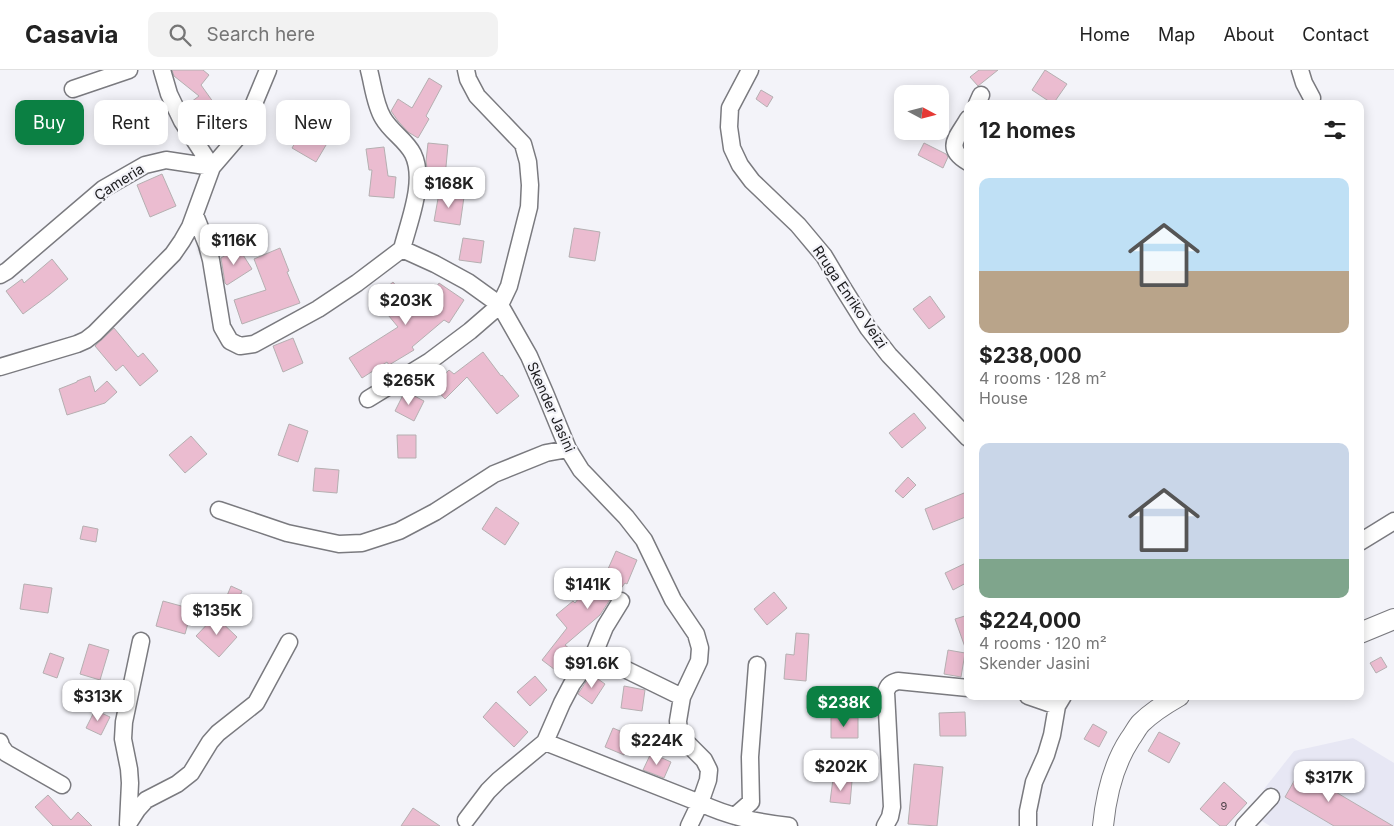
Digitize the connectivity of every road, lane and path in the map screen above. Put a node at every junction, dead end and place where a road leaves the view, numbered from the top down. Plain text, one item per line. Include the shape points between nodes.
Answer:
1 (130, 70) edge
2 (162, 70) edge
3 (268, 70) edge
4 (369, 70) edge
5 (466, 70) edge
6 (749, 70) edge
7 (1300, 70) edge
8 (73, 89) dead end
9 (1312, 98) dead end
10 (964, 125) edge
11 (964, 160) edge
12 (212, 167) junction
13 (195, 214) junction
14 (402, 248) junction
15 (0, 276) edge
16 (500, 305) junction
17 (0, 367) edge
18 (368, 399) dead end
19 (964, 428) edge
20 (568, 449) junction
21 (219, 510) dead end
22 (1394, 521) edge
23 (1364, 540) edge
24 (621, 601) dead end
25 (1394, 619) edge
26 (1364, 631) edge
27 (141, 641) dead end
28 (289, 642) dead end
29 (594, 654) junction
30 (757, 665) dead end
31 (964, 688) edge
32 (682, 697) junction
33 (1172, 700) edge
34 (1060, 701) edge
35 (0, 742) edge
36 (545, 742) junction
37 (62, 786) dead end
38 (1271, 797) dead end
39 (751, 802) junction
40 (700, 803) junction
41 (735, 816) junction
42 (755, 822) junction
43 (468, 824) edge
44 (128, 825) edge
45 (689, 826) edge
46 (789, 826) edge
47 (886, 826) edge
48 (1028, 826) edge
49 (1103, 826) edge
50 (1244, 826) edge

1 - 8 street
2 - 12 street via 182,121
3 - 12 street via 237,138
4 - 14 street via 382,118 413,154 418,172 416,194
5 - 16 street via 477,96 522,144 528,162 529,207 509,286
6 - 19 street, Rruga Enriko Veizi via 730,108 732,148 740,165 752,181 798,224 824,256 868,328 889,355
7 - 9 street
10 - 11 street via 954,146 955,153
12 - 13 street
12 - 15 street, Çameria via 166,160 144,165 103,189
13 - 14 street via 211,260 222,327 230,341 240,346 254,344 318,309
13 - 17 street via 173,254 95,333 77,344
14 - 16 street, Skender Jasini via 468,282
16 - 18 street via 430,361
16 - 20 street, Skender Jasini via 546,393
20 - 21 street via 546,453 494,474 399,531 362,543 339,544 287,533
20 - 32 street, Skender Jasini via 581,470 644,540 674,600 696,634 699,661
22 - 23 street
24 - 29 street
25 - 26 main road
27 - 44 street via 122,738 129,769
28 - 44 street via 256,703 218,733 191,773 146,800
29 - 32 street
29 - 36 street via 572,684
30 - 39 street via 750,757
31 - 47 street via 898,681 888,686 892,807
32 - 40 street, Skender Jasini via 679,732 709,770
33 - 49 main road via 1140,725 1122,751 1111,780
34 - 48 street via 1046,755 1034,782
35 - 37 street via 6,753
36 - 40 street
36 - 43 street via 488,791
38 - 50 street
39 - 41 street
39 - 42 street
40 - 41 street
40 - 45 street, Skender Jasini
41 - 42 street
42 - 46 street

